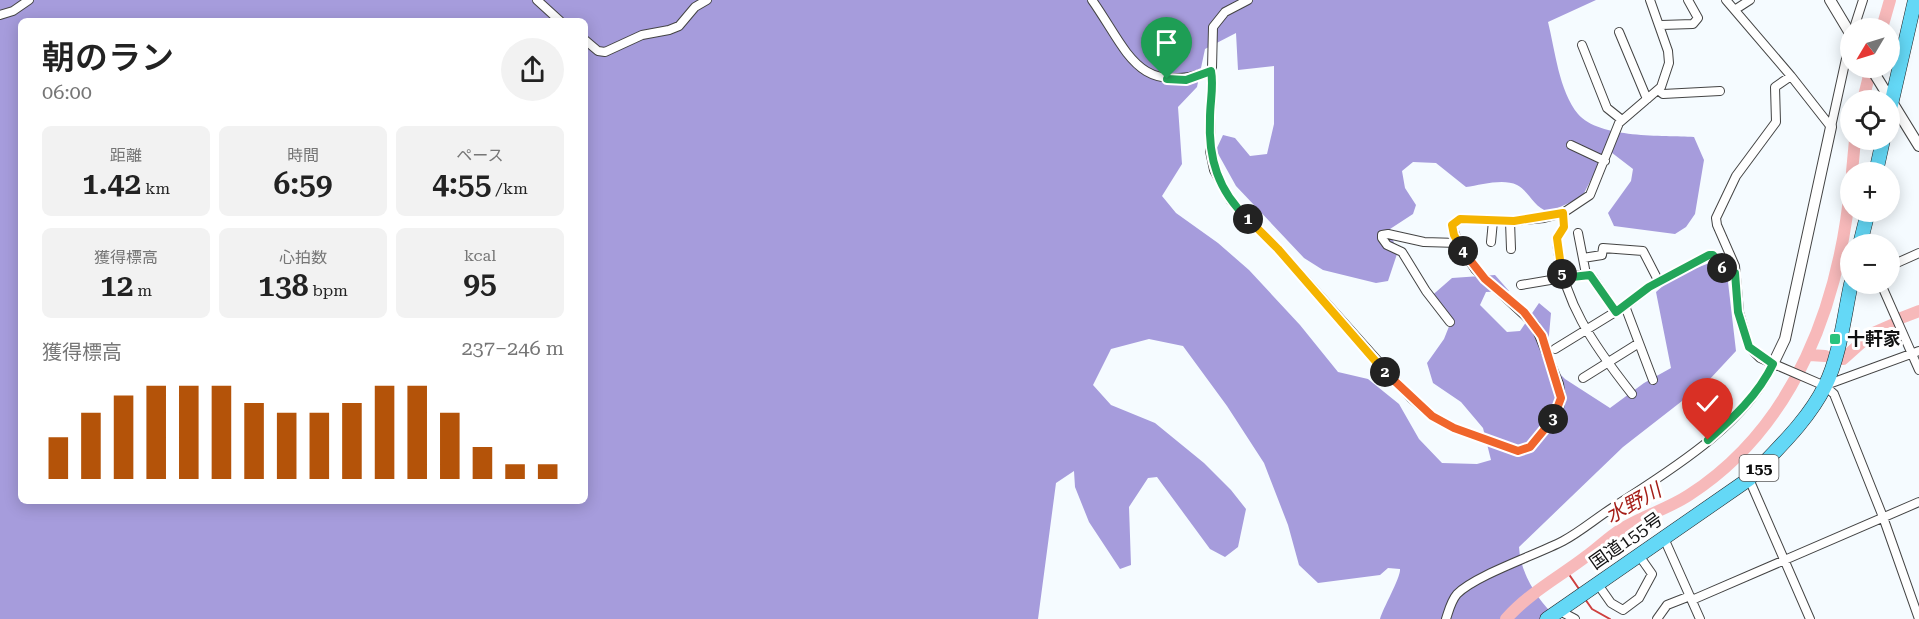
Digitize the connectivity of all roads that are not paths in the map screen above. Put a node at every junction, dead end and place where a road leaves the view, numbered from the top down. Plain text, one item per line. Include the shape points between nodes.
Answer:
1 (29, 0) edge
2 (537, 0) edge
3 (707, 0) edge
4 (1092, 0) edge
5 (1248, 0) edge
6 (1662, 0) edge
7 (1688, 0) edge
8 (1726, 0) edge
9 (1750, 0) edge
10 (1830, 0) edge
11 (1863, 0) edge
12 (1915, 0) edge
13 (1651, 1) edge
14 (1736, 9) junction
15 (0, 15) edge
16 (557, 18) edge
17 (1840, 18) edge
18 (1857, 18) edge
19 (1661, 25) junction
20 (1619, 32) dead end
21 (588, 43) edge
22 (1582, 45) dead end
23 (1211, 71) junction
24 (1791, 76) junction
25 (1842, 78) edge
26 (1658, 90) junction
27 (1892, 90) edge
28 (1720, 91) dead end
29 (1647, 99) junction
30 (1900, 117) edge
31 (1622, 120) junction
32 (1831, 128) junction
33 (1918, 144) edge
34 (1571, 145) dead end
35 (1605, 161) junction
36 (1563, 213) junction
37 (1493, 221) junction
38 (1510, 221) junction
39 (1578, 232) dead end
40 (1491, 242) dead end
41 (1458, 243) junction
42 (1511, 249) dead end
43 (1919, 253) edge
44 (1583, 258) junction
45 (1900, 262) edge
46 (1735, 273) junction
47 (1586, 274) junction
48 (1563, 278) junction
49 (1659, 282) junction
50 (1521, 285) dead end
51 (1848, 294) edge
52 (1886, 294) edge
53 (1626, 306) junction
54 (1616, 312) junction
55 (1450, 322) dead end
56 (1586, 329) junction
57 (1640, 343) junction
58 (1555, 349) dead end
59 (1916, 352) edge
60 (1608, 363) junction
61 (1773, 364) junction
62 (1919, 370) edge
63 (1583, 378) dead end
64 (1653, 380) dead end
65 (1822, 384) junction
66 (1632, 394) dead end
67 (1749, 479) junction
68 (1919, 502) edge
69 (1883, 517) junction
70 (1663, 536) junction
71 (1638, 554) junction
72 (1785, 560) junction
73 (1587, 590) junction
74 (1691, 598) junction
75 (1558, 610) junction
76 (1446, 619) edge
77 (1547, 619) edge
78 (1575, 619) edge
79 (1657, 619) edge
80 (1700, 619) edge
81 (1810, 619) edge
82 (1919, 619) edge

1 - 15 street
2 - 16 street
3 - 21 street via 695,7 679,26 669,30 642,35 605,52
4 - 23 street via 1118,44 1155,76 1186,80
5 - 23 street via 1225,12 1213,27
6 - 13 street
7 - 19 street via 1698,18 1693,24
8 - 14 street
9 - 14 street
10 - 17 street
11 - 18 street
12 - 27 highway
13 - 19 street
14 - 24 street
19 - 26 street via 1669,63
20 - 29 street
22 - 31 street via 1607,108
23 - 41 street via 1210,151 1214,170 1231,201 1411,398 1432,416 1454,428 1522,450 1543,433 1559,408 1559,384 1535,325 1475,269
24 - 32 street
24 - 46 street via 1775,87 1776,122 1736,176 1716,218
25 - 32 street
26 - 28 street via 1663,94
26 - 29 street
29 - 31 street
30 - 33 street
31 - 35 street
32 - 61 street via 1785,339
34 - 35 street
35 - 36 street via 1590,195
36 - 38 street
36 - 48 street via 1564,227 1557,238
37 - 38 street
37 - 40 street
37 - 41 street via 1460,219 1452,229
38 - 42 street
39 - 44 street
41 - 55 street via 1424,242 1388,234 1382,238 1402,252
43 - 45 street
44 - 47 street
44 - 49 street via 1602,255 1603,248 1643,251
46 - 49 street via 1726,273 1709,255
46 - 61 street via 1738,312 1749,347
47 - 48 street
47 - 54 street via 1593,278
48 - 50 street
48 - 56 street
49 - 53 street
51 - 65 highway, 国道155号 / 155
52 - 59 street
53 - 54 street
53 - 57 street
54 - 56 street
56 - 58 street
56 - 60 street
57 - 60 street
57 - 64 street
59 - 62 street
59 - 65 street
60 - 63 street
60 - 66 street
61 - 65 street
61 - 76 street via 1766,380 1740,411 1672,468 1563,541 1457,594
65 - 67 highway, 国道155号 / 155 via 1812,407
65 - 69 street via 1834,394
67 - 70 highway, 国道155号 / 155
67 - 72 street
68 - 69 street
69 - 72 street
69 - 82 street
70 - 71 highway, 国道155号 / 155
70 - 74 street
71 - 73 highway, 国道155号 / 155
71 - 73 street via 1652,574 1639,598 1623,610
72 - 74 street
72 - 81 street
73 - 75 highway, 国道155号 / 155
74 - 79 street via 1667,605
74 - 80 street
75 - 77 highway, 国道155号 / 155
75 - 78 street

